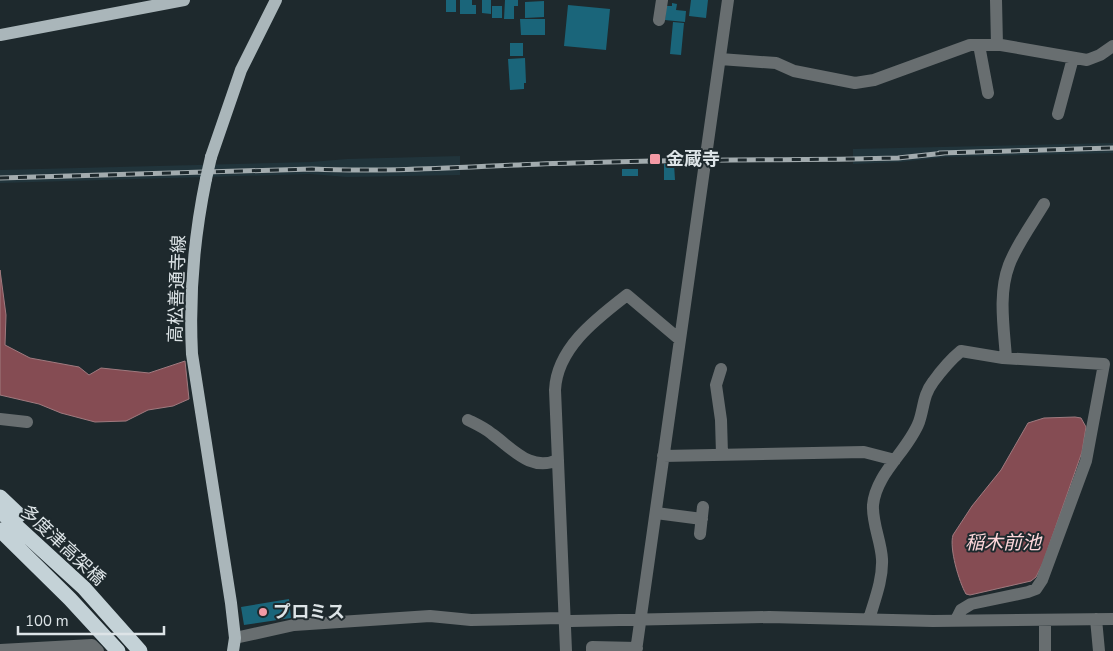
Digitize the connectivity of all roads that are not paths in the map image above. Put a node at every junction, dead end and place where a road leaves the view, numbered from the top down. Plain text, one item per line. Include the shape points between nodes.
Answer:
1 (184, 0) edge
2 (265, 0) edge
3 (276, 0) edge
4 (662, 0) edge
5 (728, 0) edge
6 (996, 0) edge
7 (659, 20) dead end
8 (0, 35) edge
9 (979, 45) junction
10 (997, 45) junction
11 (1113, 46) edge
12 (1073, 58) junction
13 (720, 59) junction
14 (241, 70) junction
15 (988, 93) dead end
16 (1058, 114) dead end
17 (1044, 204) dead end
18 (679, 339) junction
19 (1006, 358) junction
20 (721, 370) dead end
21 (0, 419) edge
22 (468, 420) dead end
23 (27, 422) dead end
24 (722, 454) junction
25 (664, 456) junction
26 (558, 460) junction
27 (895, 460) junction
28 (0, 497) edge
29 (0, 511) edge
30 (656, 513) junction
31 (0, 530) edge
32 (700, 534) dead end
33 (0, 544) edge
34 (870, 618) junction
35 (564, 619) junction
36 (1096, 619) junction
37 (1113, 619) edge
38 (956, 620) junction
39 (1045, 620) junction
40 (640, 621) junction
41 (128, 637) junction
42 (235, 638) junction
43 (637, 649) edge
44 (0, 650) edge
45 (98, 651) edge
46 (114, 651) edge
47 (118, 651) edge
48 (140, 651) edge
49 (234, 651) edge
50 (566, 651) edge
51 (592, 651) edge
52 (1045, 651) edge
53 (1099, 651) edge

1 - 8 main road
2 - 14 main road via 267,5 245,53
3 - 14 main road, 高松善通寺線
4 - 7 street
5 - 13 street
6 - 10 street
9 - 10 street
9 - 13 street via 970,45 874,80 855,83 794,71 776,63
9 - 15 street
10 - 12 street
11 - 12 street via 1087,60
12 - 16 street
13 - 18 street
14 - 42 main road, 高松善通寺線, bridge via 211,157 198,217 190,314 198,398
17 - 19 street via 1013,256 1005,278
18 - 25 street
18 - 26 street via 627,295 592,322 566,354 556,379
19 - 27 street via 961,351 954,356 932,383 922,404 919,422
19 - 38 street via 1104,364 1086,461 1042,580 1036,589 1028,592 971,604 961,610
20 - 24 street via 716,385
21 - 23 street
22 - 26 street via 532,463
24 - 25 street
24 - 27 street via 864,452
25 - 30 street
26 - 35 street
27 - 34 street via 883,477 873,506 882,559
28 - 41 highway via 96,592
29 - 41 highway, 多度津高架橋 via 84,588
30 - 32 street via 703,513
30 - 40 street
31 - 47 highway, 多度津高架橋
33 - 46 highway
34 - 38 street
34 - 40 street
35 - 40 street
35 - 42 street via 471,620 430,616 294,625
35 - 50 street
36 - 37 street
36 - 39 street
36 - 53 street
38 - 39 street
39 - 52 street
40 - 43 street
41 - 48 highway, 多度津高架橋
42 - 49 main road, 高松善通寺線
43 - 51 street via 592,648
44 - 45 street via 92,644

